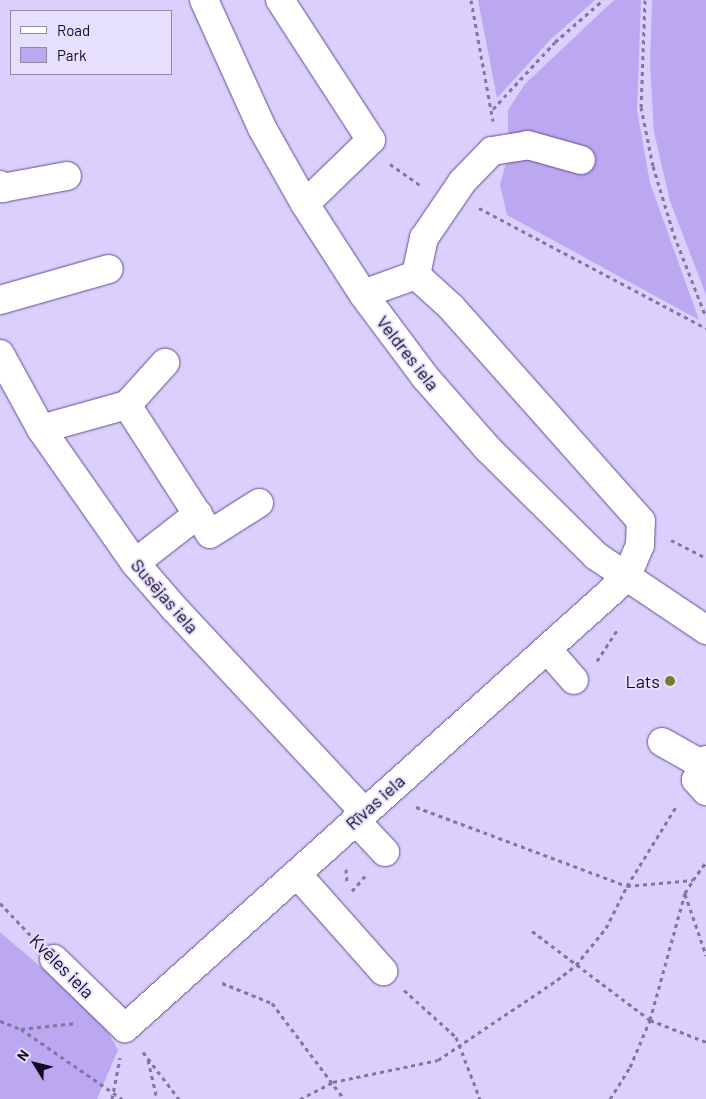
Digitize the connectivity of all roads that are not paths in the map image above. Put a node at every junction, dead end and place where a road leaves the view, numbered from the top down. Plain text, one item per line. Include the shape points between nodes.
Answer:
1 (204, 0) edge
2 (280, 0) edge
3 (581, 160) dead end
4 (67, 176) dead end
5 (0, 185) edge
6 (305, 204) junction
7 (109, 269) dead end
8 (416, 275) junction
9 (363, 294) junction
10 (0, 300) edge
11 (0, 354) edge
12 (165, 363) dead end
13 (127, 405) junction
14 (41, 429) junction
15 (259, 503) dead end
16 (198, 514) junction
17 (135, 563) junction
18 (626, 578) junction
19 (706, 630) edge
20 (547, 649) junction
21 (574, 680) road end
22 (662, 742) dead end
23 (703, 774) edge
24 (360, 816) junction
25 (385, 852) dead end
26 (297, 874) junction
27 (54, 959) road end
28 (383, 972) road end
29 (119, 1022) joint

1 - 6 street, Veldres iela via 262,128
2 - 6 street via 371,140
3 - 8 street via 528,145 492,151 451,198 424,238
4 - 5 street via 2,188
6 - 9 street, Veldres iela
7 - 10 street
8 - 9 street
8 - 18 street via 451,307 641,521 640,545
9 - 18 street, Veldres iela via 425,377 488,449 596,556
11 - 14 street, Susējas iela
12 - 13 street
13 - 14 street
13 - 16 street
14 - 17 street, Susējas iela
15 - 16 street via 210,534
16 - 17 street
17 - 24 street, Susējas iela
18 - 19 street, Veldres iela
18 - 20 street, Rīvas iela
20 - 21 street
20 - 24 street, Rīvas iela
22 - 23 street
24 - 25 street, Susējas iela
24 - 26 street, Rīvas iela
26 - 28 street
26 - 29 street, Rīvas iela
27 - 29 street, Kvēles iela

